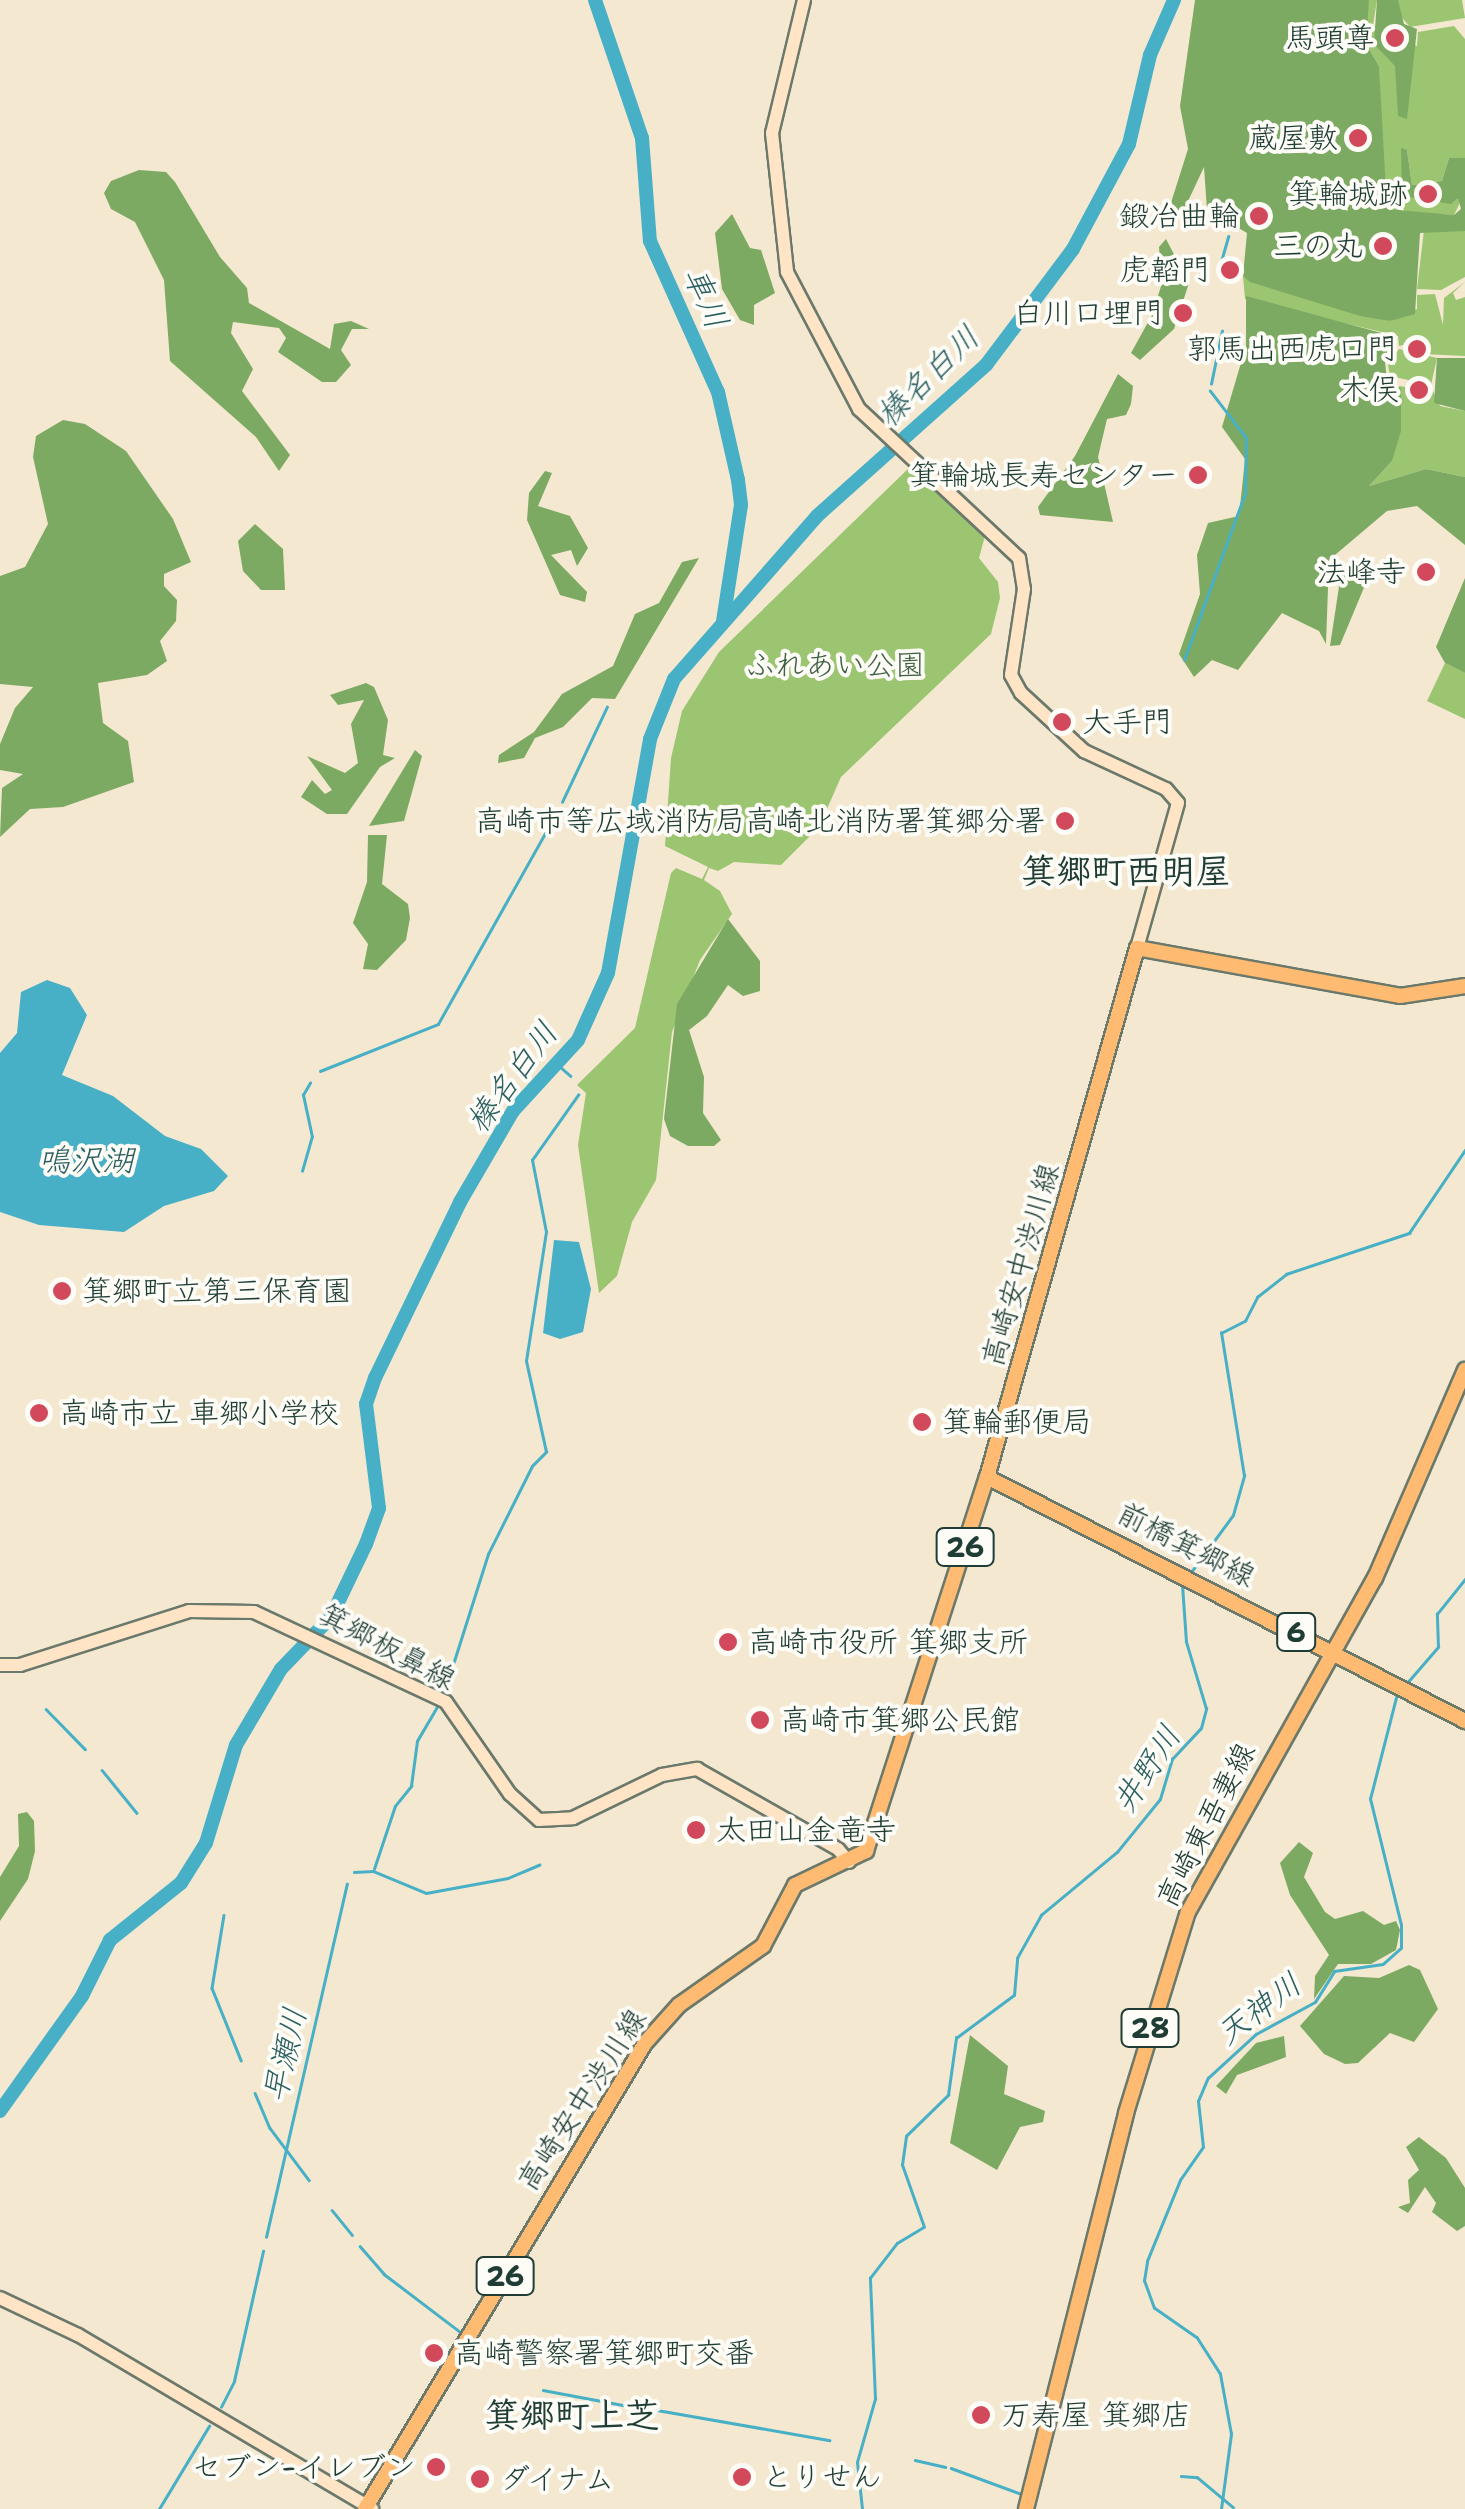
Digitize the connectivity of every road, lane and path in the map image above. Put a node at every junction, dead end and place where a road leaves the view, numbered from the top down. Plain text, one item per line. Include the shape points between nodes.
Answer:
1 (804, 0) edge
2 (1137, 948) junction
3 (1465, 986) edge
4 (1465, 1370) edge
5 (988, 1477) junction
6 (1332, 1651) junction
7 (0, 1665) edge
8 (1465, 1721) edge
9 (849, 1862) junction
10 (0, 2298) edge
11 (368, 2508) edge
12 (1026, 2509) edge

1 - 2 main road via 773,118 784,256 794,290 851,396 875,426 1019,558 1024,588 1011,675 1021,692 1084,751 1166,789 1178,803
2 - 3 main road via 1400,996
2 - 5 main road, 高崎安中渋川線 / 26
4 - 6 main road, 高崎東吾妻線 / 28 via 1386,1555
5 - 6 main road, 前橋箕郷線 / 6
5 - 9 main road, 高崎安中渋川線 / 26 via 891,1788 866,1851
6 - 8 main road, 前橋箕郷線 / 6
6 - 12 main road, 高崎東吾妻線 / 28 via 1184,1924 1126,2114
7 - 9 main road, 箕郷板鼻線 via 20,1665 189,1611 239,1609 288,1623 446,1702 510,1794 539,1820 572,1818 662,1775 697,1769 838,1848
9 - 11 main road, 高崎安中渋川線 / 26 via 794,1884 763,1946 679,2006 645,2043
10 - 11 main road via 78,2336

